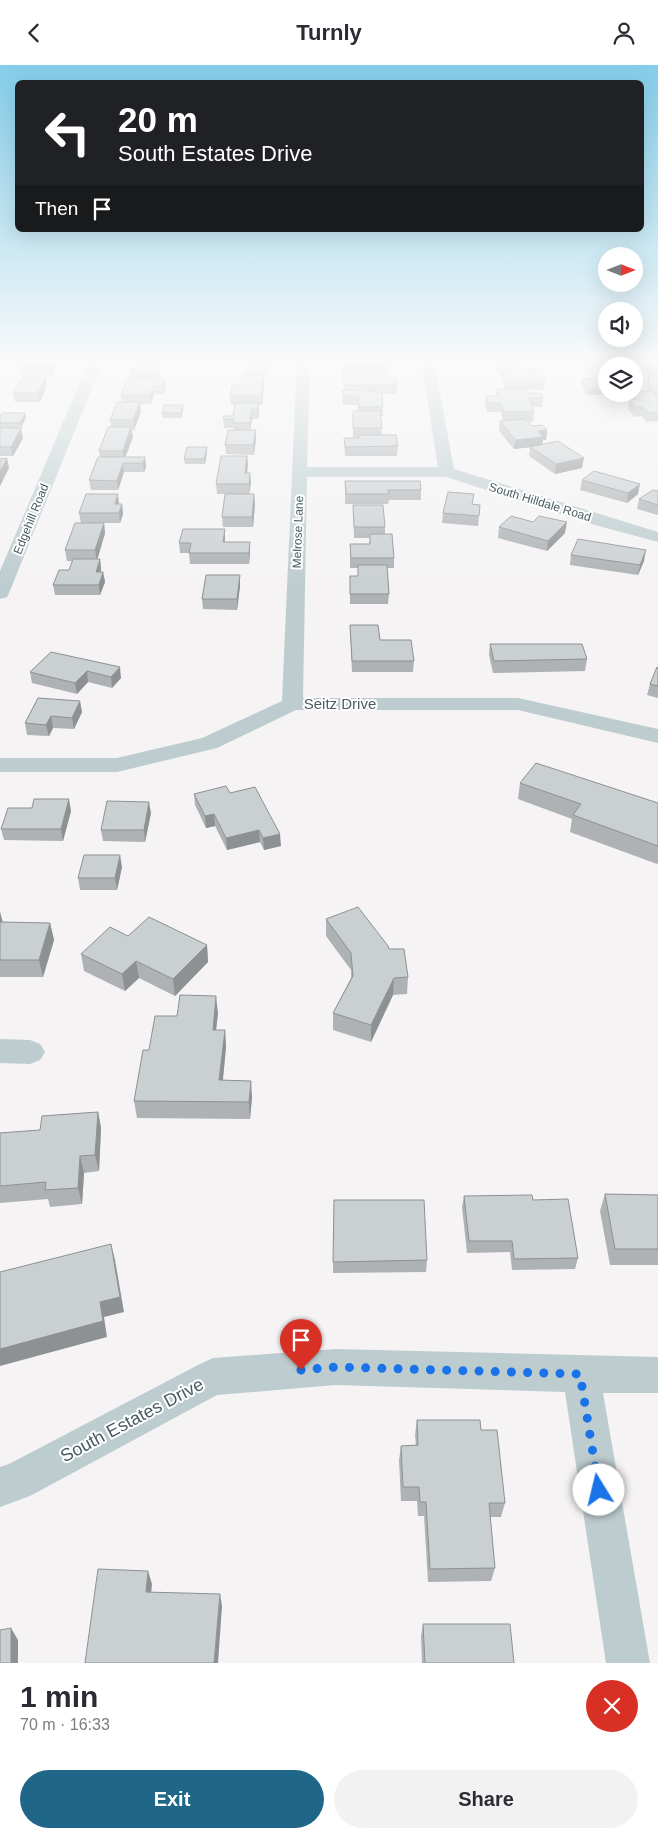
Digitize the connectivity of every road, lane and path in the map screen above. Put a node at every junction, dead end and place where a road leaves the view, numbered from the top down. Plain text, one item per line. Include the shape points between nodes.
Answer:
1 (65, 436) edge
2 (301, 436) edge
3 (441, 436) edge
4 (300, 472) junction
5 (447, 473) junction
6 (658, 537) edge
7 (0, 593) edge
8 (292, 704) junction
9 (658, 737) edge
10 (0, 765) edge
11 (0, 1051) edge
12 (30, 1051) dead end
13 (580, 1374) junction
14 (658, 1375) edge
15 (0, 1487) edge
16 (628, 1663) edge

1 - 7 street, Edgehill Road
2 - 4 street, Melrose Lane
3 - 5 street
4 - 5 street, South Hilldale Road
4 - 8 street, Melrose Lane
5 - 6 street, South Hilldale Road
8 - 9 street, Seitz Drive via 518,704
8 - 10 street, Seitz Drive via 209,743 117,765
11 - 12 street
13 - 14 street, South Estates Drive
13 - 15 street, South Estates Drive via 336,1367 213,1377 16,1482
13 - 16 street

